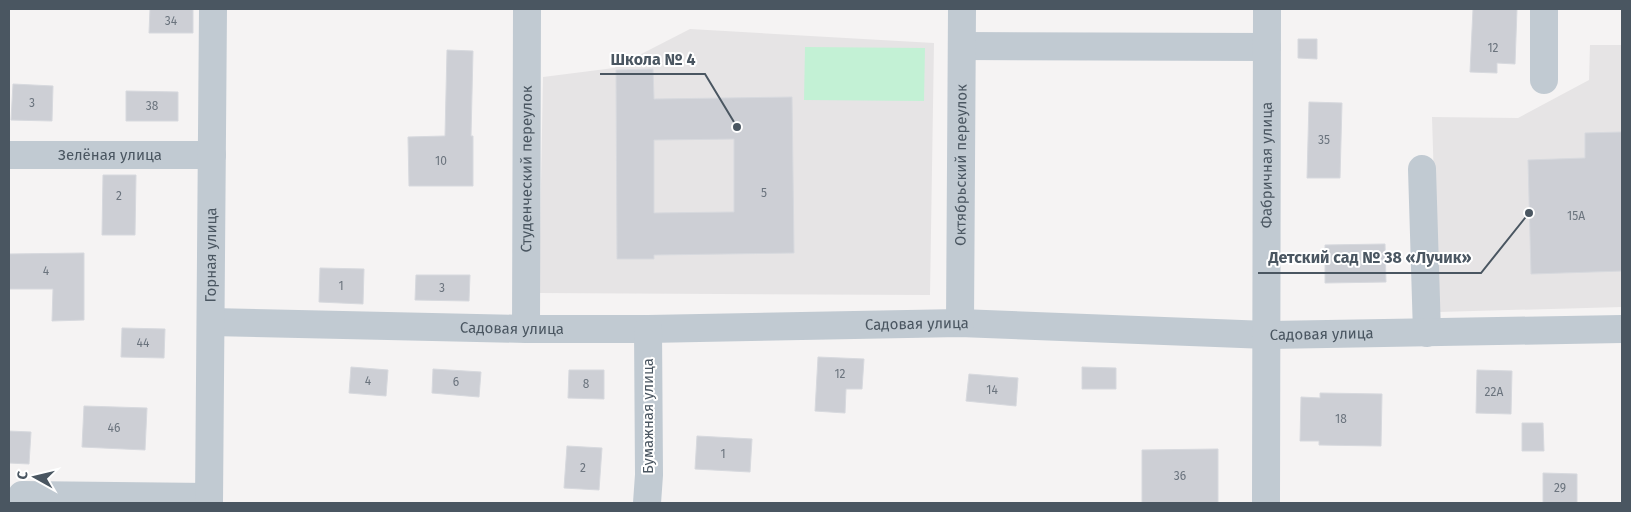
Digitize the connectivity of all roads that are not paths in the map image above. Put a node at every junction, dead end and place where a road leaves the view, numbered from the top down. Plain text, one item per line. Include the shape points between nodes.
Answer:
1 (214, 9) edge
2 (527, 9) edge
3 (962, 9) edge
4 (1267, 9) edge
5 (1544, 9) edge
6 (962, 46) junction
7 (1267, 48) junction
8 (1544, 80) dead end
9 (9, 155) edge
10 (212, 155) junction
11 (1422, 169) dead end
12 (211, 322) junction
13 (960, 322) junction
14 (526, 329) junction
15 (648, 329) junction
16 (1622, 330) edge
17 (1427, 333) junction
18 (1266, 336) junction
19 (22, 495) dead end
20 (209, 500) edge
21 (647, 503) edge
22 (1266, 503) edge

1 - 10 street, Горная улица
2 - 14 street, Студенческий переулок
3 - 6 street, Октябрьский переулок
4 - 7 street, Фабричная улица
5 - 8 street
6 - 7 street
6 - 13 street, Октябрьский переулок
7 - 18 street, Фабричная улица
9 - 10 street, Зелёная улица
10 - 12 street, Горная улица
11 - 17 street
12 - 14 street, Садовая улица
12 - 20 street, Горная улица
13 - 15 street, Садовая улица
13 - 18 street, Садовая улица
14 - 15 street, Садовая улица
15 - 21 street, Бумажная улица
16 - 17 street, Садовая улица
17 - 18 street, Садовая улица
18 - 22 street, Фабричная улица
19 - 20 street

